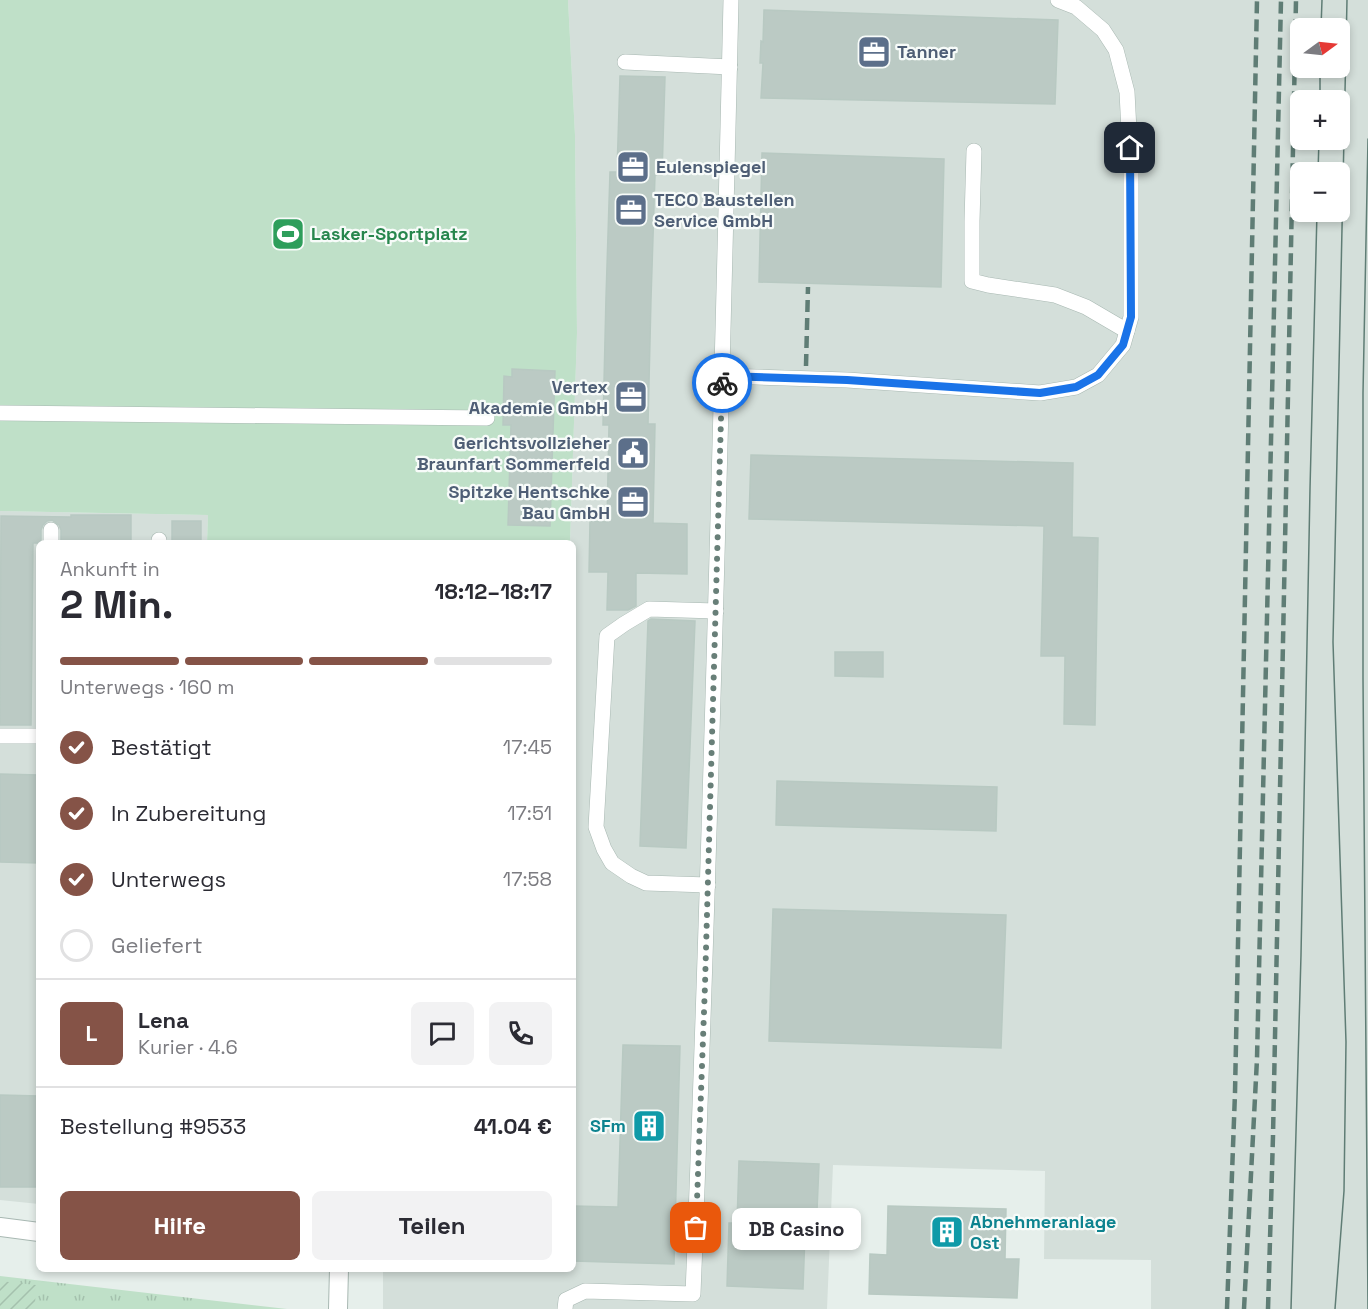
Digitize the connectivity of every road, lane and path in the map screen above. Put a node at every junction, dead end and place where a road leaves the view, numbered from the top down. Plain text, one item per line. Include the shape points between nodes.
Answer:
1 (731, 0) edge
2 (1058, 0) edge
3 (625, 62) dead end
4 (730, 67) junction
5 (974, 151) dead end
6 (1126, 331) junction
7 (723, 376) junction
8 (0, 413) edge
9 (487, 418) dead end
10 (716, 611) junction
11 (0, 736) edge
12 (36, 736) edge
13 (708, 885) junction
14 (0, 1227) edge
15 (36, 1232) edge
16 (339, 1272) edge
17 (338, 1309) edge
18 (565, 1309) edge

1 - 4 lane
2 - 6 lane via 1076,7 1103,30 1116,50 1127,92 1131,317
3 - 4 lane
4 - 7 lane
5 - 6 lane via 972,281 1055,295 1086,307
6 - 7 lane via 1123,345 1098,375 1076,387 1040,393
7 - 10 lane
8 - 9 lane
10 - 13 lane
10 - 13 lane via 649,609 607,636 596,827 612,863 631,876 646,883
11 - 12 lane
13 - 18 lane via 693,1294 585,1291 566,1300
14 - 15 street
16 - 17 street

